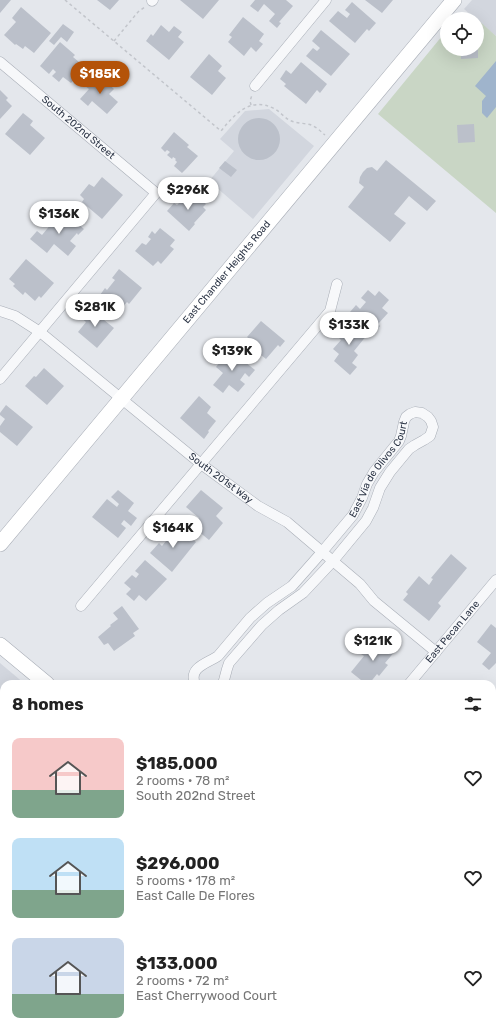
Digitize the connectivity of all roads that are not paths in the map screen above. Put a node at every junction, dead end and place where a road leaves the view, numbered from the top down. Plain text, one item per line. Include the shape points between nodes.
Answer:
1 (326, 0) edge
2 (454, 0) edge
3 (0, 62) edge
4 (255, 86) dead end
5 (337, 284) dead end
6 (0, 312) edge
7 (40, 332) junction
8 (0, 379) edge
9 (121, 399) junction
10 (201, 464) junction
11 (368, 484) junction
12 (380, 488) junction
13 (0, 544) edge
14 (322, 552) junction
15 (333, 561) junction
16 (496, 580) edge
17 (292, 586) junction
18 (300, 595) junction
19 (81, 606) dead end
20 (229, 643) junction
21 (0, 645) edge
22 (239, 651) junction
23 (436, 652) junction
24 (42, 680) edge
25 (194, 680) edge
26 (224, 680) edge
27 (412, 680) edge

1 - 4 street
2 - 9 main road, East Chandler Heights Road
3 - 7 street, South 202nd Street via 156,193
5 - 10 street via 330,311
6 - 7 street, South 201st Way via 15,316
7 - 8 street
7 - 9 street, South 201st Way
9 - 10 street, South 201st Way
9 - 13 main road, East Chandler Heights Road
10 - 14 street, South 201st Way via 258,506 287,522
10 - 19 street
11 - 12 street
11 - 12 street, East Via de Olivos Court via 374,472 399,441 406,417 415,412 425,414 433,427 430,436 409,449
11 - 14 street, East Via de Olivos Court via 357,510
12 - 15 street, East Via de Olivos Court via 366,521
14 - 15 street, South 201st Way
14 - 17 street, East Via de Olivos Court
15 - 18 street, East Via de Olivos Court
15 - 23 street, South 201st Way via 360,584 374,601
16 - 23 street, East Pecan Lane
17 - 18 street
17 - 20 street, East Via de Olivos Court via 261,607
18 - 22 street, East Via de Olivos Court via 265,622
20 - 22 street
20 - 25 street, East Via de Olivos Court via 218,656 198,668
21 - 24 main road
22 - 26 street, East Via de Olivos Court via 229,663
23 - 27 street, East Pecan Lane

